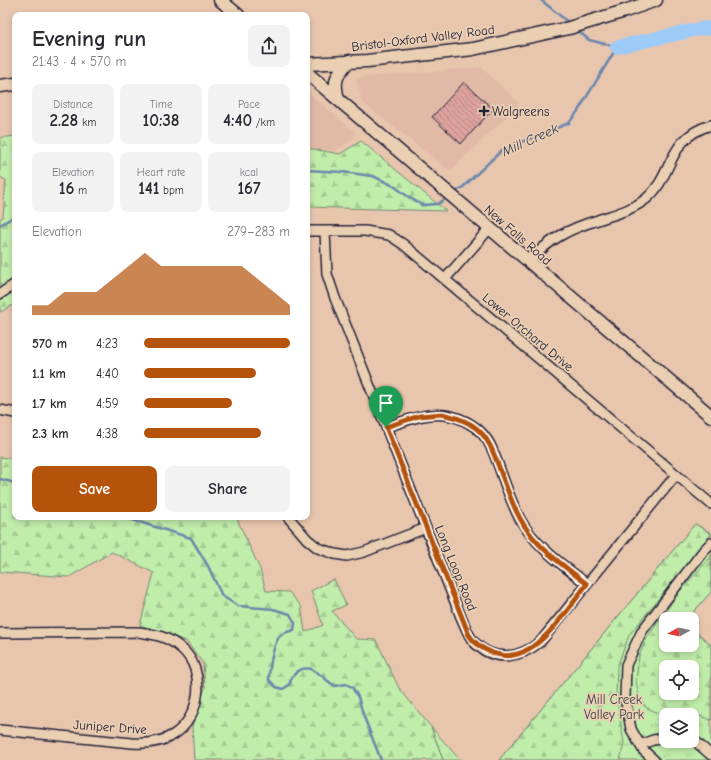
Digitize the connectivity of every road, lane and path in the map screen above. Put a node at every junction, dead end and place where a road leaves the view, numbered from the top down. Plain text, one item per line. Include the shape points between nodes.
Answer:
1 (220, 0) edge
2 (656, 0) edge
3 (234, 12) edge
4 (349, 61) junction
5 (310, 64) edge
6 (310, 76) edge
7 (12, 84) edge
8 (0, 86) edge
9 (338, 99) junction
10 (711, 126) edge
11 (489, 229) junction
12 (310, 231) edge
13 (325, 232) junction
14 (528, 262) junction
15 (445, 279) junction
16 (12, 286) edge
17 (0, 294) edge
18 (0, 410) edge
19 (12, 412) edge
20 (711, 416) edge
21 (386, 427) junction
22 (676, 475) junction
23 (711, 504) edge
24 (291, 520) edge
25 (426, 528) junction
26 (711, 543) edge
27 (587, 584) junction
28 (0, 633) edge
29 (0, 730) edge
30 (659, 739) edge
31 (640, 745) junction
32 (699, 745) edge
33 (711, 756) edge
34 (654, 760) edge

1 - 3 main road
2 - 4 main road, Bristol-Oxford Valley Road via 587,23 473,49
4 - 5 main road, Bristol-Oxford Valley Road
4 - 9 main road via 339,71 336,80
6 - 9 main road, New Falls Road
7 - 8 main road
9 - 11 main road, New Falls Road
10 - 14 street via 696,132 680,145 657,186 644,200 623,212 570,230 545,244
11 - 14 main road, New Falls Road
11 - 15 street
12 - 13 street, Lower Orchard Drive
13 - 15 street, Lower Orchard Drive via 365,231 389,235
13 - 21 street, Long Loop Road via 327,274
14 - 20 main road, New Falls Road
15 - 22 street, Lower Orchard Drive
16 - 17 street
18 - 19 street
21 - 25 street, Long Loop Road
21 - 27 street via 419,416 442,414 475,427 491,447 517,512 528,531
22 - 23 street, Lower Orchard Drive
22 - 27 street, Long Loop Road
24 - 25 street via 318,548 347,556
25 - 27 street, Long Loop Road via 469,635 475,643 495,654 519,654 536,645
26 - 31 street via 642,631 626,665 625,698 631,729
28 - 29 street, Juniper Drive via 154,634 173,642 187,654 195,671 198,688 194,707 187,722 173,735 153,743
30 - 31 street
31 - 34 street
32 - 33 street

